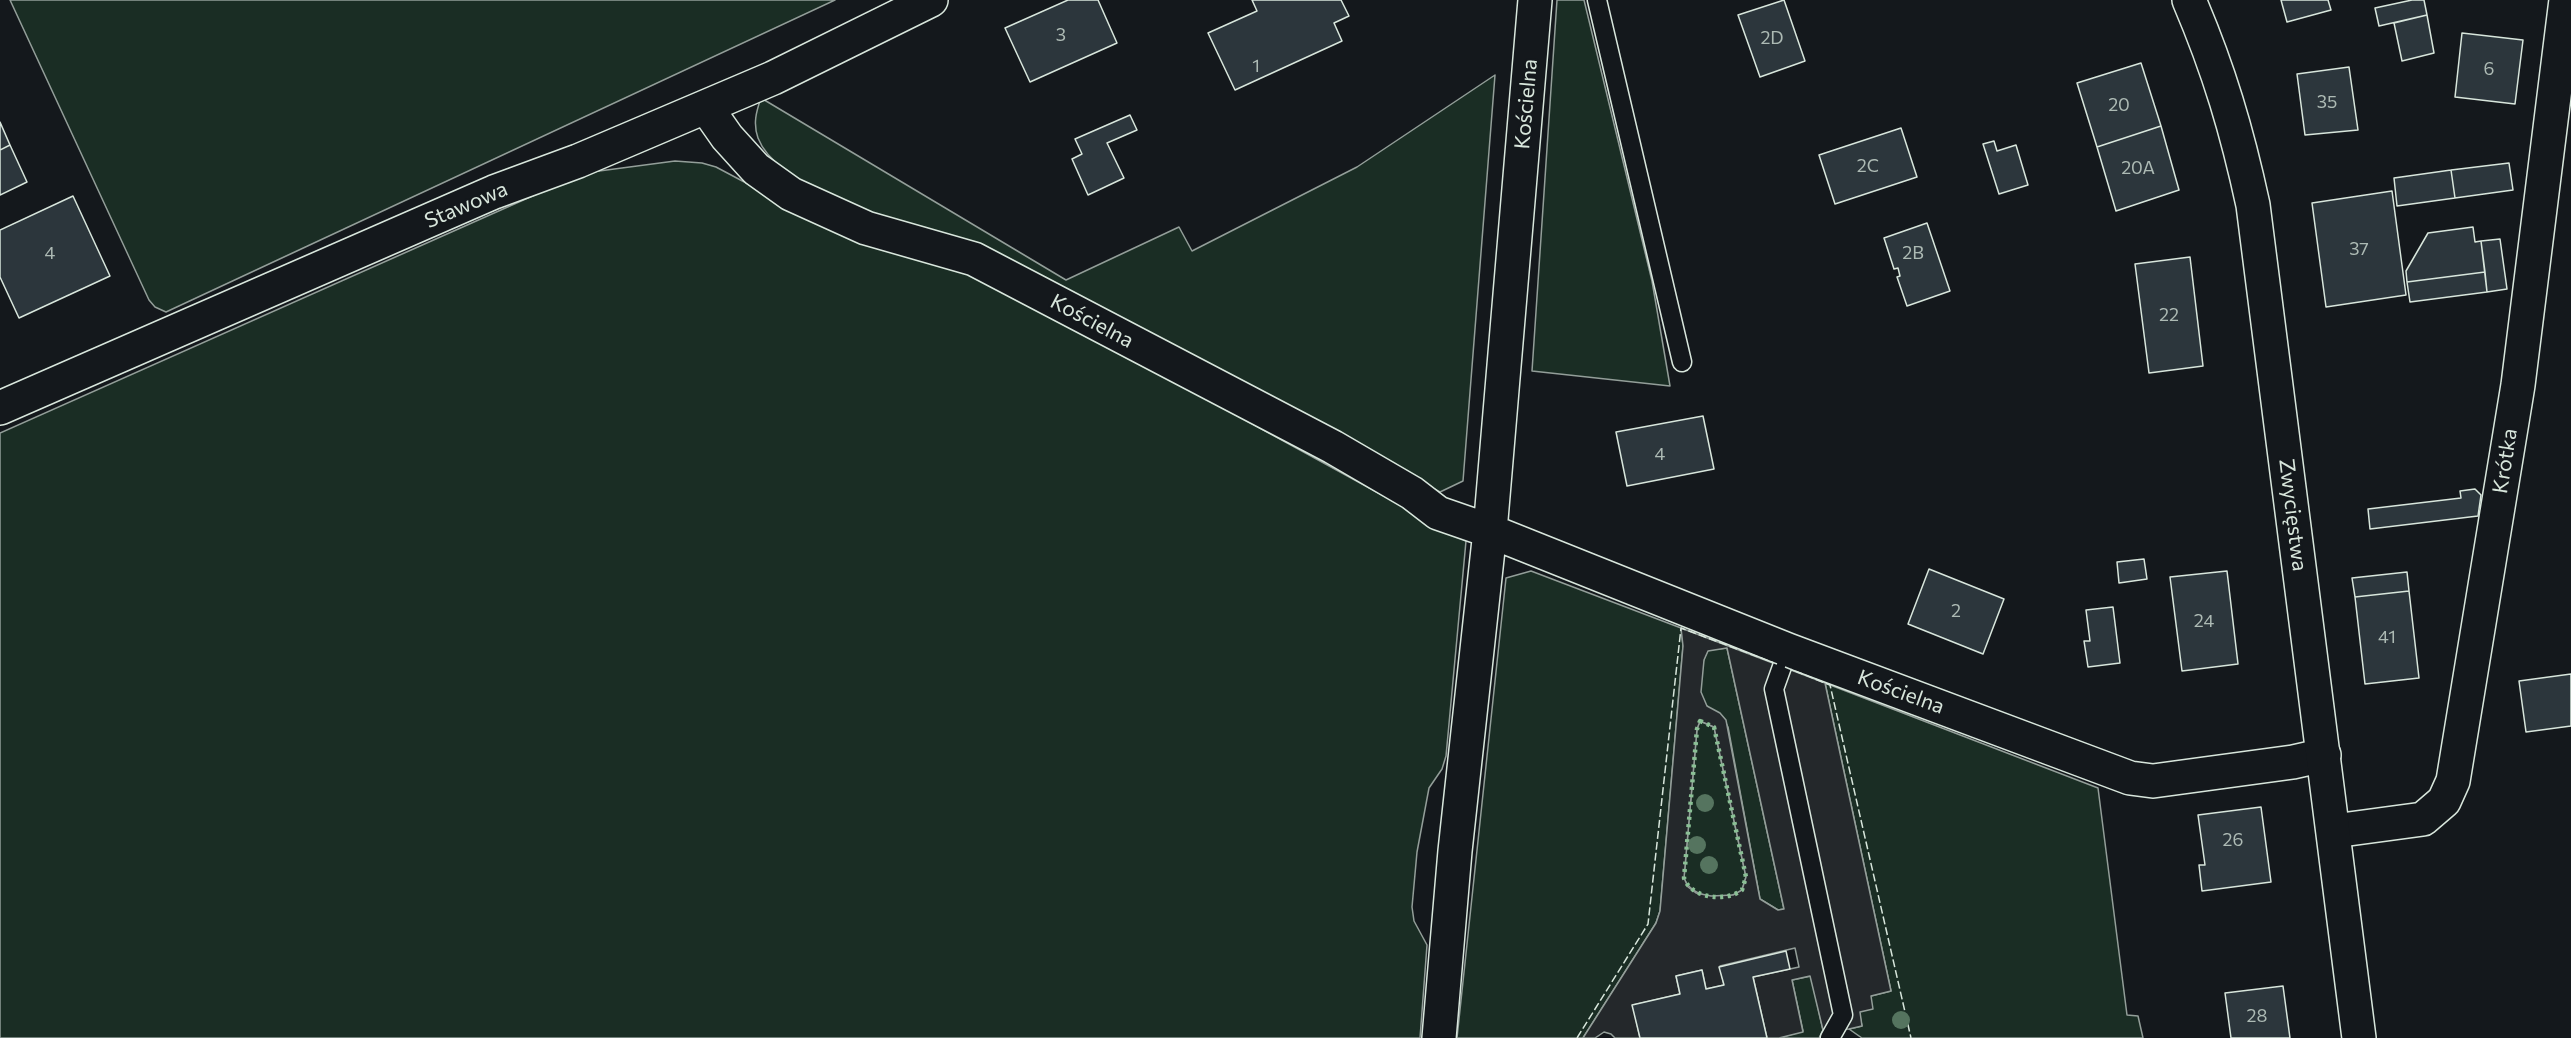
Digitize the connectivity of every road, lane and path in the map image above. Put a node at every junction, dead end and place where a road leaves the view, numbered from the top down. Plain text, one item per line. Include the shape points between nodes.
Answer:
1 (931, 0) edge
2 (1535, 0) edge
3 (1597, 0) edge
4 (2189, 0) edge
5 (2566, 0) edge
6 (706, 107) junction
7 (1682, 362) dead end
8 (0, 408) edge
9 (1490, 531) junction
10 (1788, 650) junction
11 (2324, 755) junction
12 (2334, 831) junction
13 (1439, 1038) edge
14 (1830, 1038) edge
15 (2359, 1038) edge

1 - 6 street, Stawowa
2 - 9 street, Kościelna
3 - 7 lane
4 - 11 street, Zwycięstwa via 2211,50 2236,129 2253,205
5 - 12 street, Krótka via 2518,385 2449,791 2433,812 2418,820
6 - 8 street, Stawowa via 494,192
6 - 9 street, Kościelna via 750,162 791,194 866,228 974,259 1303,430 1412,493 1438,513
9 - 10 street, Kościelna
9 - 13 street
10 - 11 street, Kościelna via 2141,781
10 - 14 lane via 1774,689 1843,1015
11 - 12 street, Zwycięstwa
12 - 15 street, Zwycięstwa

